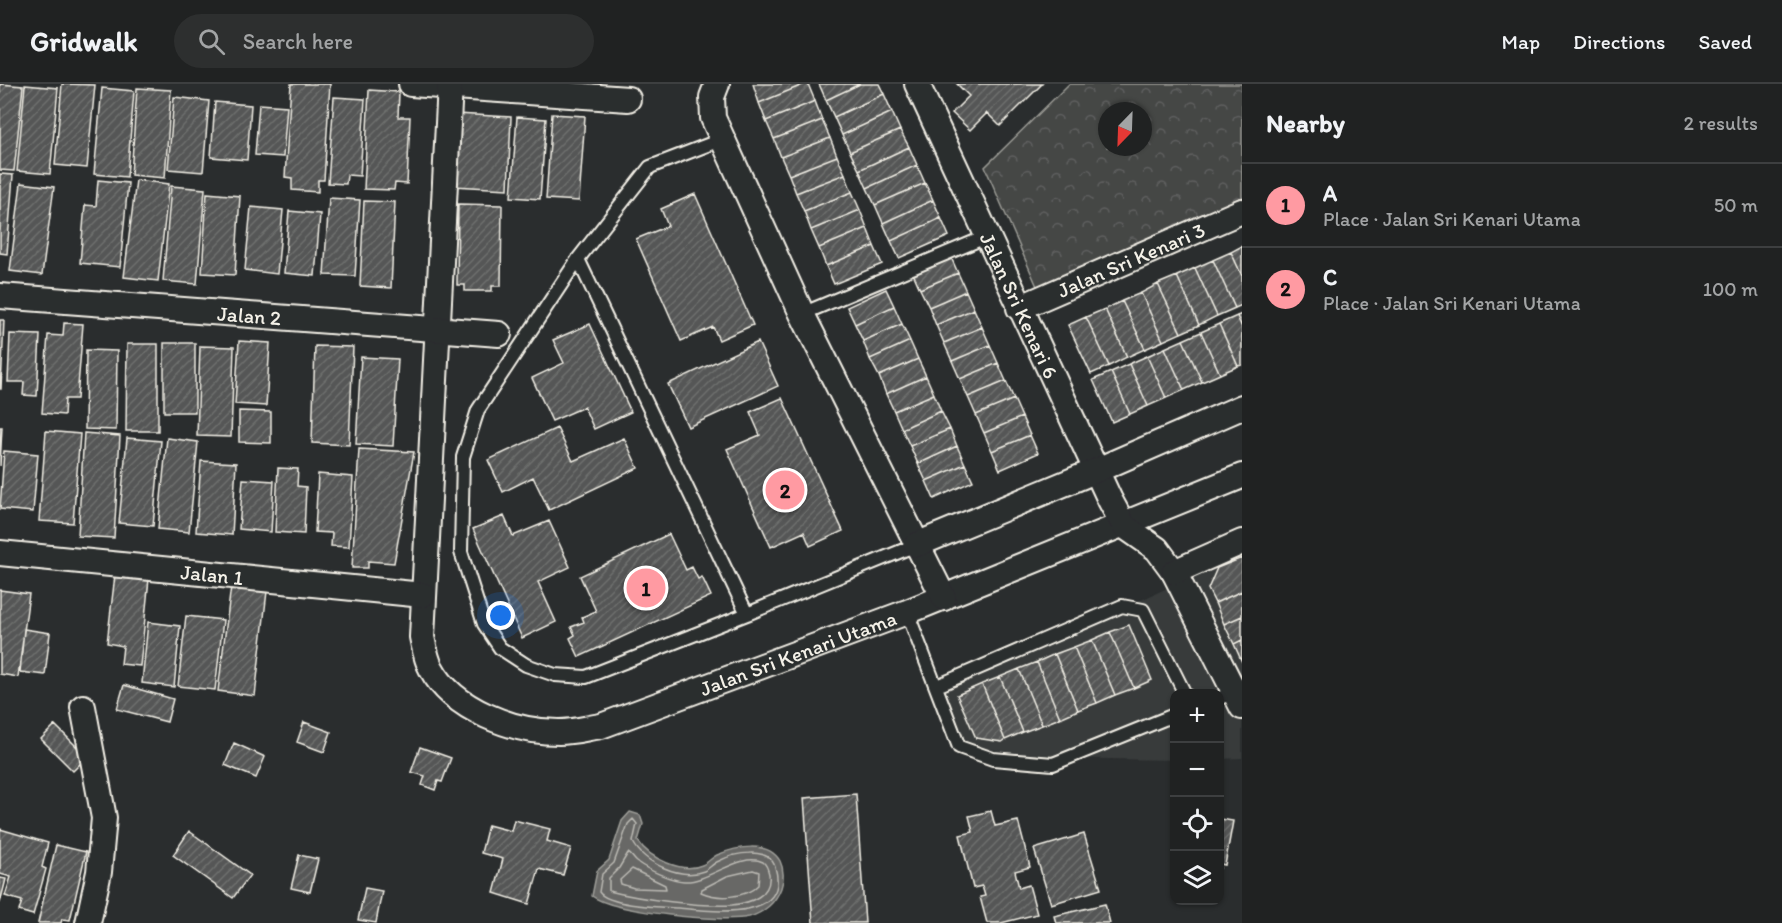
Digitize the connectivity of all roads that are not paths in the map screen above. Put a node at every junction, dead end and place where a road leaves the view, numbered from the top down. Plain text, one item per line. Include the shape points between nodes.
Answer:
1 (411, 84) edge
2 (717, 84) edge
3 (917, 84) edge
4 (450, 85) edge
5 (628, 99) dead end
6 (723, 139) junction
7 (1242, 211) edge
8 (988, 236) junction
9 (578, 259) junction
10 (0, 296) edge
11 (1019, 308) junction
12 (802, 314) junction
13 (437, 329) junction
14 (499, 334) dead end
15 (1242, 406) edge
16 (1095, 471) junction
17 (1242, 476) edge
18 (1124, 526) junction
19 (1242, 542) edge
20 (916, 545) junction
21 (0, 553) edge
22 (1174, 572) junction
23 (423, 595) junction
24 (944, 598) junction
25 (907, 612) junction
26 (747, 614) junction
27 (937, 686) junction
28 (1183, 689) edge
29 (1232, 699) edge
30 (83, 707) dead end
31 (1170, 717) edge
32 (88, 923) edge

1 - 4 street
2 - 6 street via 712,98 713,118
3 - 8 street, Jalan Sri Kenari 6
4 - 5 street
4 - 13 street, Jalan Sri Kenari Utama
6 - 9 lane via 650,167
6 - 12 street
7 - 11 street, Jalan Sri Kenari 3
8 - 11 street, Jalan Sri Kenari 6
8 - 12 lane
9 - 26 lane
9 - 26 lane via 478,410 469,433 463,458 461,552 484,624 500,648 525,665 555,675 586,677
10 - 13 street, Jalan 2
11 - 16 street, Jalan Sri Kenari 6
12 - 20 street
13 - 14 street, Jalan 2
13 - 23 street, Jalan Sri Kenari Utama
15 - 16 street
16 - 18 street, Jalan Sri Kenari 6
16 - 20 street
17 - 18 street, Jalan Sri Kenari Utama
18 - 22 street via 1157,549
18 - 24 street, Jalan Sri Kenari Utama
19 - 22 street
20 - 24 street
20 - 26 lane
21 - 23 street, Jalan 1
22 - 29 street
23 - 25 street, Jalan Sri Kenari Utama via 422,637 430,668 451,693 483,713 520,728 559,732 601,726
24 - 25 street, Jalan Sri Kenari Utama
25 - 27 lane
27 - 28 lane via 1122,606 1132,606 1143,610
27 - 31 lane via 959,747 993,759 1053,764
30 - 32 street via 104,818 99,872

